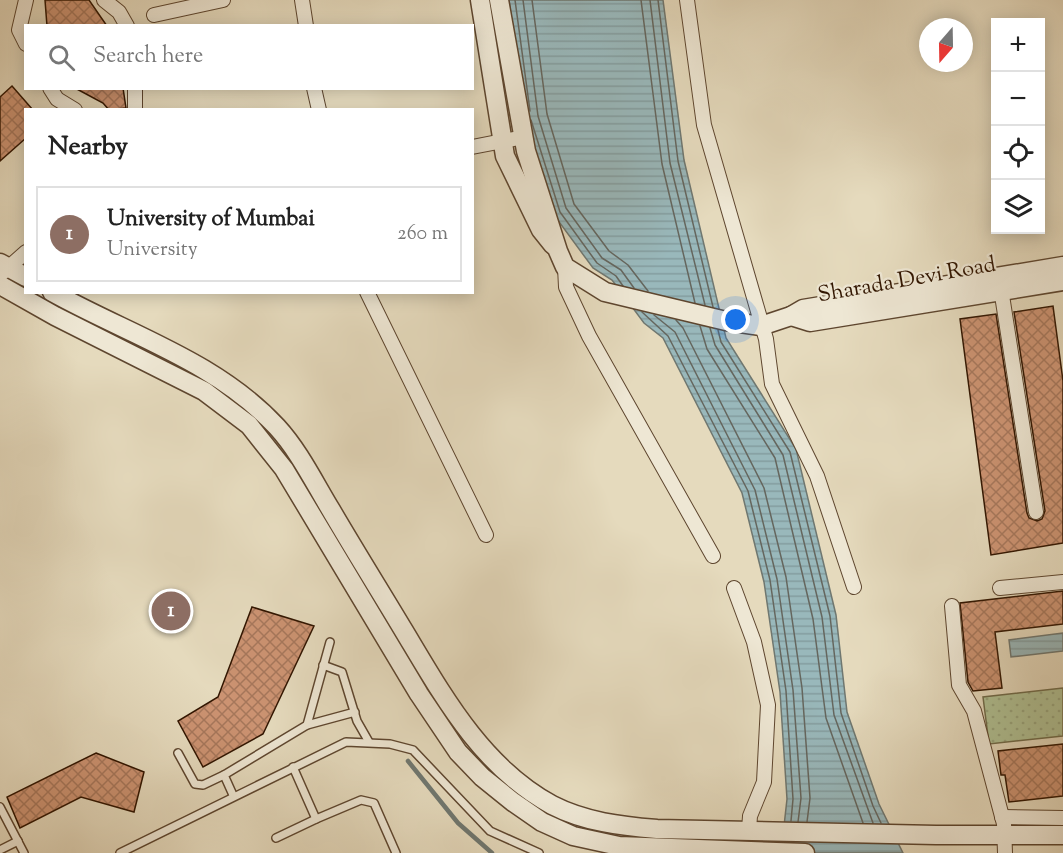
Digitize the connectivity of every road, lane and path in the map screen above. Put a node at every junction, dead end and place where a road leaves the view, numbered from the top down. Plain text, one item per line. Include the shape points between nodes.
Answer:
1 (26, 0) edge
2 (104, 0) edge
3 (223, 0) edge
4 (302, 0) edge
5 (480, 0) edge
6 (500, 0) edge
7 (687, 0) edge
8 (154, 15) dead end
9 (126, 24) edge
10 (306, 24) edge
11 (24, 40) edge
12 (507, 41) junction
13 (487, 45) junction
14 (51, 90) edge
15 (135, 90) edge
16 (314, 90) edge
17 (72, 108) edge
18 (135, 108) edge
19 (318, 108) edge
20 (524, 137) junction
21 (502, 141) junction
22 (474, 147) edge
23 (534, 174) junction
24 (515, 178) junction
25 (24, 253) edge
26 (562, 259) junction
27 (1063, 266) edge
28 (2, 268) edge
29 (24, 276) edge
30 (1063, 281) edge
31 (0, 285) edge
32 (970, 288) junction
33 (1001, 289) junction
34 (24, 293) edge
35 (26, 294) edge
36 (56, 294) edge
37 (368, 294) edge
38 (40, 299) edge
39 (761, 326) junction
40 (1036, 512) dead end
41 (486, 535) dead end
42 (713, 556) dead end
43 (1063, 582) edge
44 (854, 587) dead end
45 (734, 588) dead end
46 (1000, 588) dead end
47 (952, 606) dead end
48 (330, 642) dead end
49 (323, 665) junction
50 (435, 683) junction
51 (419, 694) junction
52 (355, 712) junction
53 (307, 725) junction
54 (369, 742) junction
55 (178, 753) dead end
56 (293, 767) junction
57 (224, 775) junction
58 (233, 795) junction
59 (0, 807) edge
60 (316, 819) junction
61 (1003, 825) junction
62 (1061, 827) edge
63 (751, 830) junction
64 (276, 838) dead end
65 (18, 841) junction
66 (937, 844) edge
67 (0, 850) edge
68 (765, 852) edge
69 (24, 853) edge
70 (120, 853) edge
71 (396, 853) edge
72 (539, 853) edge
73 (805, 853) edge
74 (1005, 853) edge

1 - 11 street via 19,30
2 - 9 street via 119,12
3 - 8 street
4 - 10 street
5 - 13 street
6 - 12 street
7 - 39 street via 704,125
12 - 13 street
12 - 20 street
13 - 21 street
14 - 17 street
15 - 18 street
16 - 19 street
20 - 21 street
20 - 23 street
21 - 22 street
21 - 24 street
23 - 24 street
23 - 26 street
24 - 26 street via 541,231
25 - 28 street
26 - 39 street via 604,292
26 - 42 street via 566,287 589,336
27 - 32 street
28 - 29 street
30 - 33 street, Sharada Devi Road
31 - 34 street
32 - 33 street, Sharada Devi Road
32 - 39 street, Sharada Devi Road via 810,322 791,316
33 - 40 street
35 - 38 street
36 - 50 street via 214,374 262,411 300,459
37 - 41 street
38 - 51 street via 204,391 249,425 284,469
39 - 44 street via 768,345 772,384 817,476
43 - 46 street
45 - 63 street via 754,642 768,705 764,782 750,816
47 - 61 street via 959,685 974,711
48 - 49 lane
49 - 52 lane via 342,672
49 - 53 lane
50 - 51 street
50 - 63 street via 495,763 552,805 615,825
51 - 68 street via 458,752 482,777 542,822 573,836 619,846
52 - 53 lane
52 - 54 lane
53 - 57 lane
54 - 56 lane via 346,742
54 - 72 lane via 412,750 490,831
55 - 57 lane via 195,784 203,785
56 - 58 lane
56 - 60 lane
57 - 58 lane
58 - 70 lane
59 - 65 lane
60 - 64 lane
60 - 71 lane via 361,800 374,803
61 - 62 street
61 - 66 street
61 - 74 street
63 - 66 street via 911,835
65 - 67 lane
65 - 69 lane
68 - 73 street

